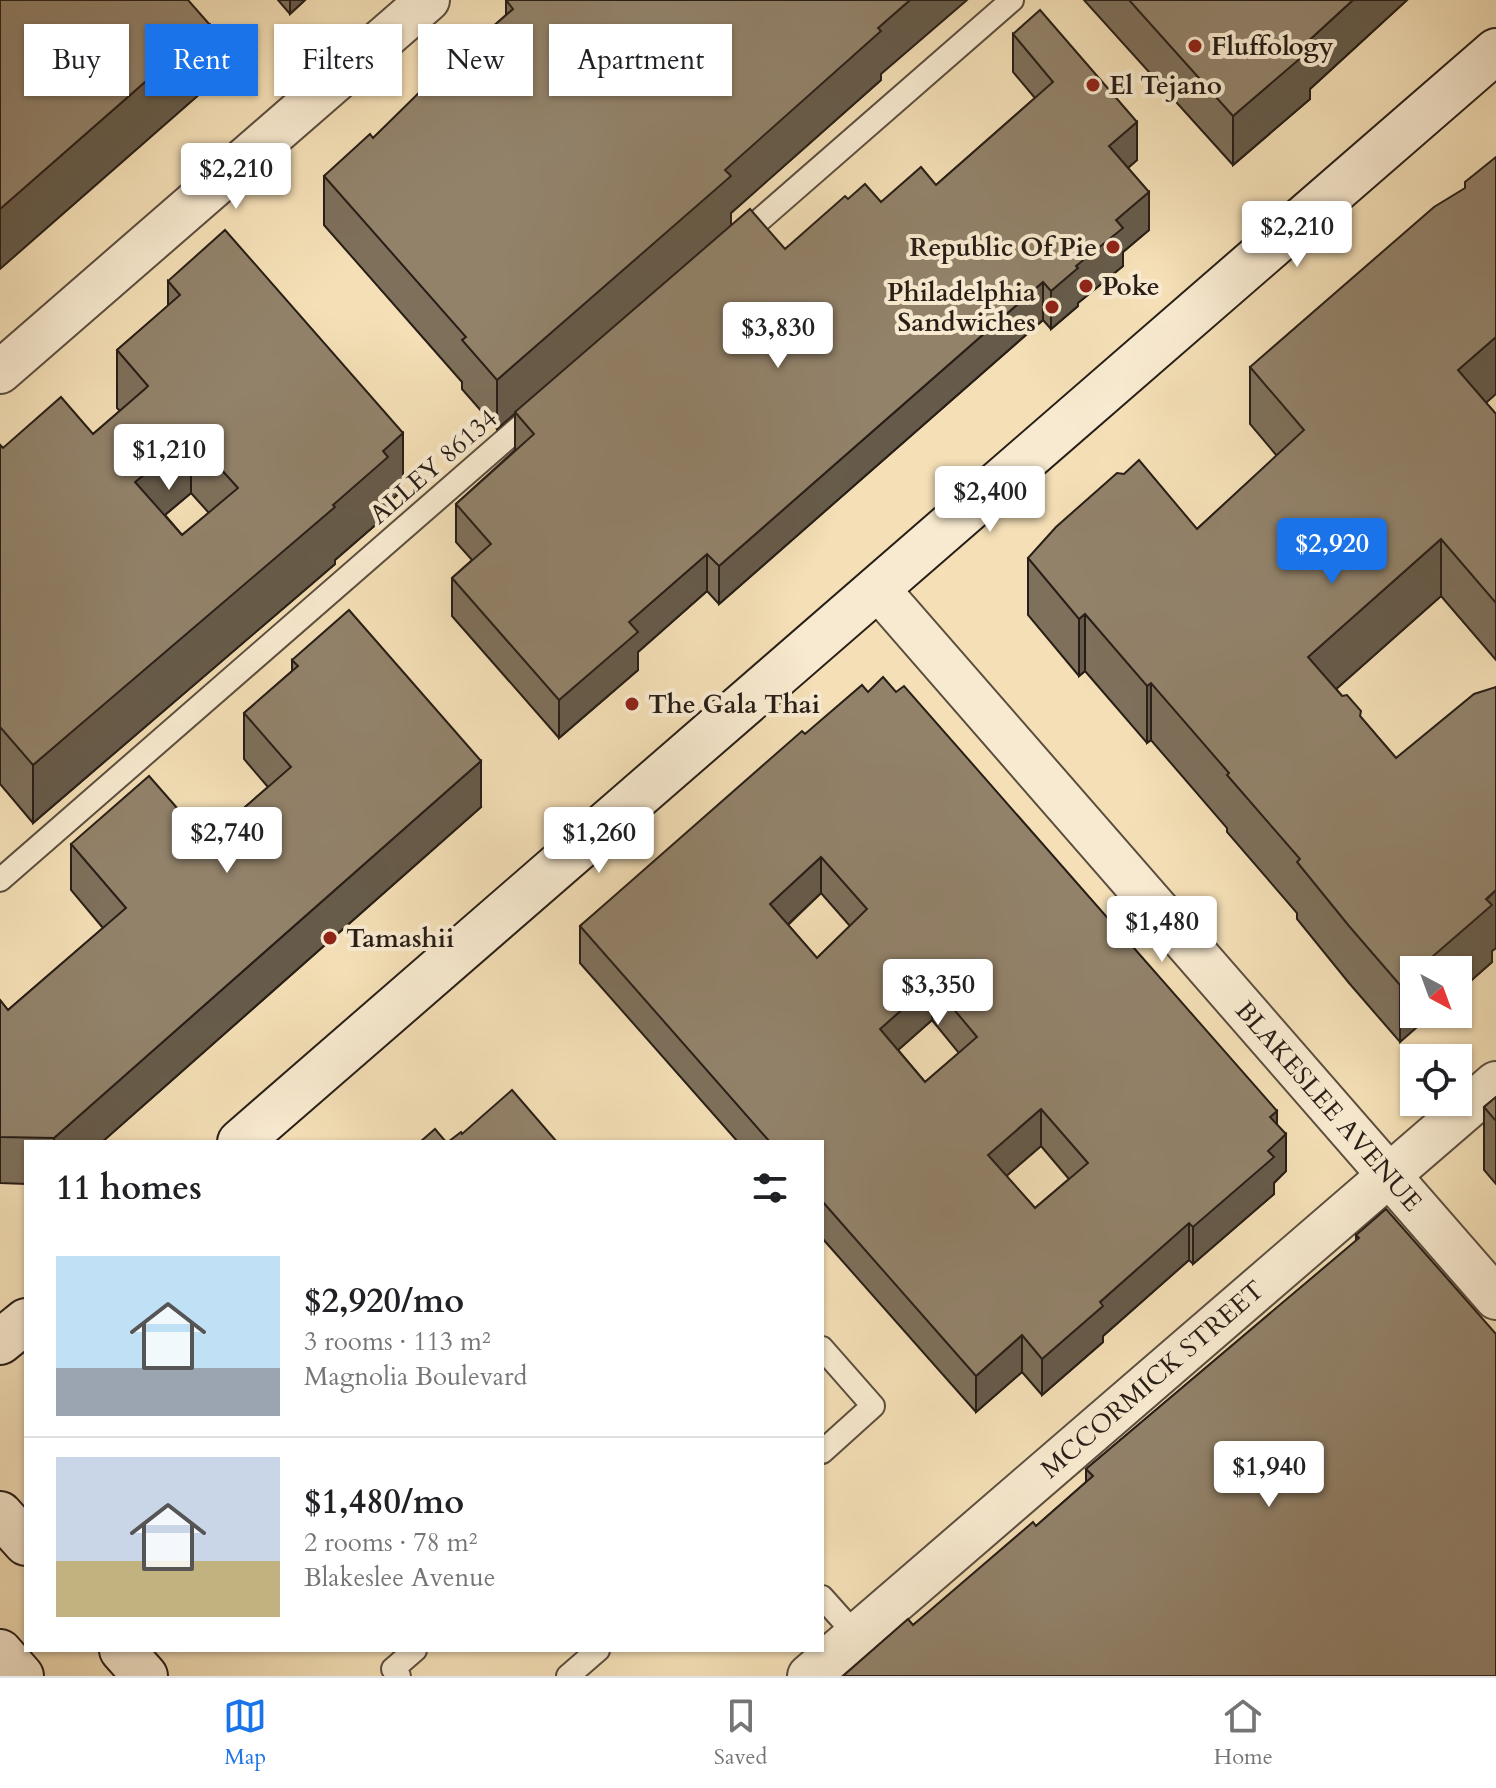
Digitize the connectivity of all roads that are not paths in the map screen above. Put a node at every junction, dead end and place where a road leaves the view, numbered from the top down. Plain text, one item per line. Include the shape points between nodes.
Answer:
1 (428, 0) edge
2 (1012, 0) edge
3 (1496, 51) edge
4 (1496, 79) edge
5 (1451, 90) junction
6 (723, 251) edge
7 (0, 372) edge
8 (554, 398) edge
9 (877, 588) junction
10 (0, 880) edge
11 (1496, 1083) edge
12 (242, 1140) edge
13 (1390, 1175) junction
14 (1496, 1298) edge
15 (824, 1350) edge
16 (824, 1450) edge
17 (0, 1514) edge
18 (24, 1541) edge
19 (824, 1599) edge
20 (856, 1635) junction
21 (0, 1652) edge
22 (124, 1652) edge
23 (413, 1652) edge
24 (596, 1652) edge
25 (21, 1676) edge
26 (145, 1676) edge
27 (399, 1676) edge
28 (568, 1676) edge
29 (809, 1676) edge

1 - 7 street
2 - 6 lane
3 - 5 main road
4 - 5 lane
5 - 9 main road
8 - 10 lane, ALLEY 86134
9 - 12 main road
9 - 13 street, BLAKESLEE AVENUE
11 - 13 street, MCCORMICK STREET
13 - 14 street, BLAKESLEE AVENUE
13 - 20 street, MCCORMICK STREET
15 - 16 lane via 873,1406
17 - 18 main road
19 - 20 lane
20 - 29 street, MCCORMICK STREET
21 - 25 main road
22 - 26 main road
23 - 27 lane via 393,1669
24 - 28 lane

